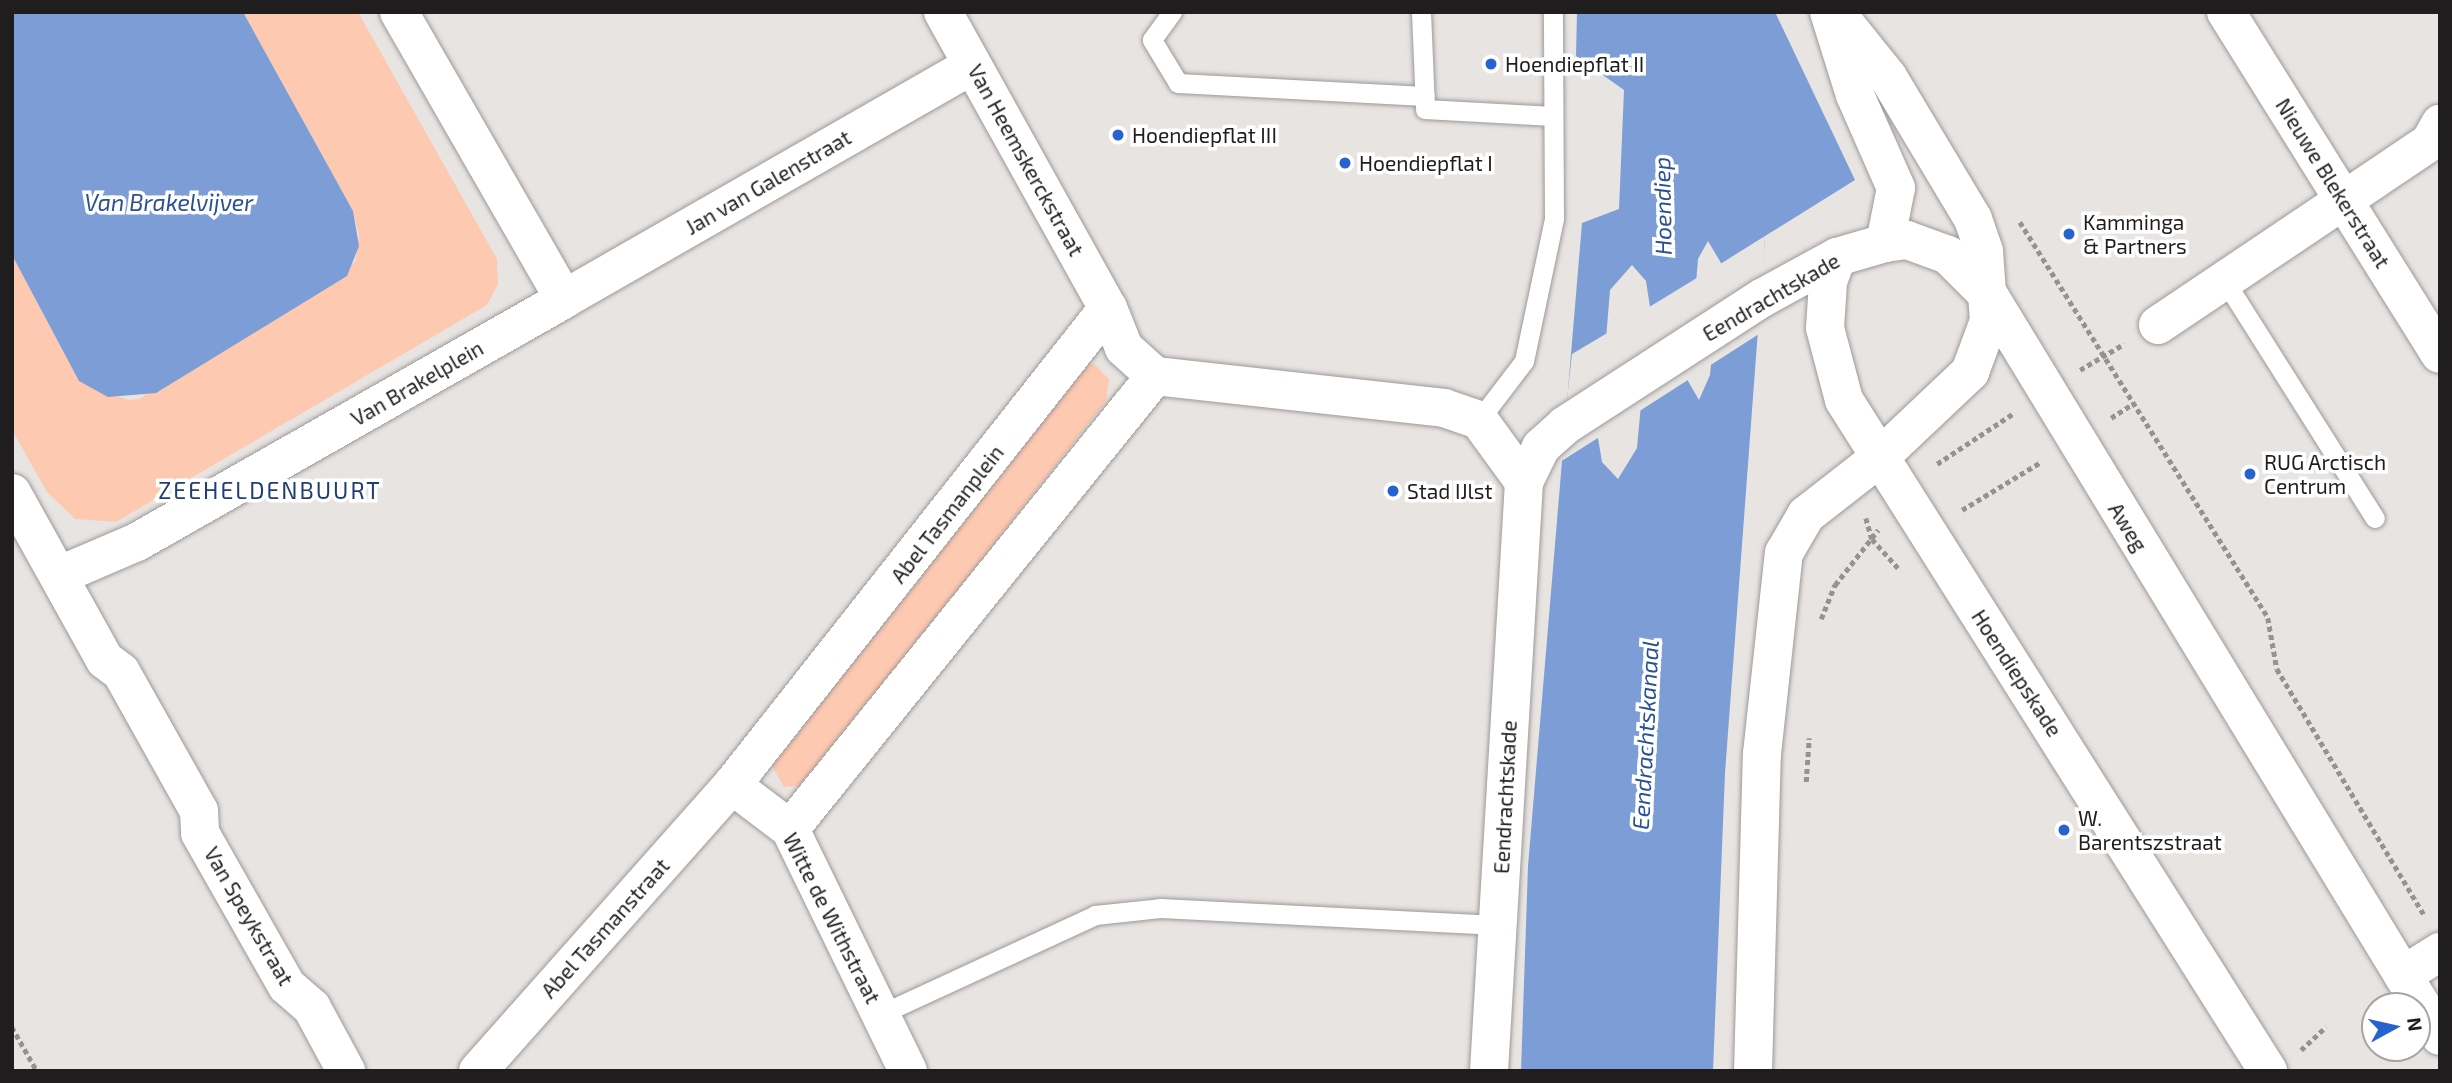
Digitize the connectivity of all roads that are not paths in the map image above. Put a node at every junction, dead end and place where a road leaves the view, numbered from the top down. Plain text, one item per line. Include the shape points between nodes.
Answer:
1 (399, 12) edge
2 (943, 12) edge
3 (1171, 12) edge
4 (1421, 12) edge
5 (1553, 12) edge
6 (1829, 12) edge
7 (1835, 12) edge
8 (2226, 12) edge
9 (972, 65) junction
10 (1424, 96) junction
11 (1553, 116) junction
12 (2440, 124) edge
13 (2342, 198) junction
14 (1885, 243) junction
15 (1837, 257) junction
16 (2223, 278) junction
17 (1990, 297) junction
18 (564, 299) junction
19 (1108, 308) junction
20 (2158, 325) dead end
21 (2440, 354) edge
22 (1155, 376) junction
23 (1479, 420) junction
24 (1878, 459) junction
25 (1524, 482) junction
26 (12, 493) edge
27 (2375, 518) dead end
28 (60, 575) junction
29 (733, 786) junction
30 (790, 829) junction
31 (1498, 925) junction
32 (2436, 941) edge
33 (2403, 975) junction
34 (881, 1014) junction
35 (2440, 1036) edge
36 (346, 1071) edge
37 (478, 1071) edge
38 (908, 1071) edge
39 (1489, 1071) edge
40 (1753, 1071) edge
41 (2268, 1071) edge

1 - 18 street
2 - 9 street, Van Heemskerckstraat
3 - 10 lane via 1152,40 1178,83
4 - 10 lane
5 - 11 lane
6 - 14 street via 1855,95 1896,188
7 - 17 street, Aweg via 1888,77 1973,219
8 - 13 street, Nieuwe Blekerstraat
9 - 18 street, Jan van Galenstraat
9 - 19 street, Van Heemskerckstraat
10 - 11 lane via 1425,109
11 - 23 lane via 1554,219 1524,361
12 - 13 street via 2430,142
13 - 16 street
13 - 21 street, Nieuwe Blekerstraat
14 - 15 street, Eendrachtskade
14 - 17 street, Eendrachtskade via 1907,240 1948,256
15 - 24 street, Hoendiepskade via 1824,305 1832,365
15 - 25 street, Eendrachtskade via 1762,298 1564,426 1541,447
16 - 20 street
16 - 27 lane
17 - 24 street via 1980,358
17 - 33 street, Aweg
18 - 28 street, Van Brakelplein via 136,542
19 - 22 street via 1124,348
19 - 29 street, Abel Tasmanplein
22 - 23 street via 1444,408
22 - 30 street
23 - 25 street
24 - 40 street via 1806,514 1784,553 1762,754
24 - 41 street, Hoendiepskade
25 - 31 street, Eendrachtskade
26 - 28 street
28 - 36 street, Van Speykstraat via 200,811 200,833 287,986 312,1008
29 - 30 street, Witte de Withstraat
29 - 37 street, Abel Tasmanstraat
30 - 34 street, Witte de Withstraat
31 - 34 lane via 1160,908 1095,915
31 - 39 street, Eendrachtskade
32 - 33 street
33 - 35 street, Aweg
34 - 38 street, Witte de Withstraat

